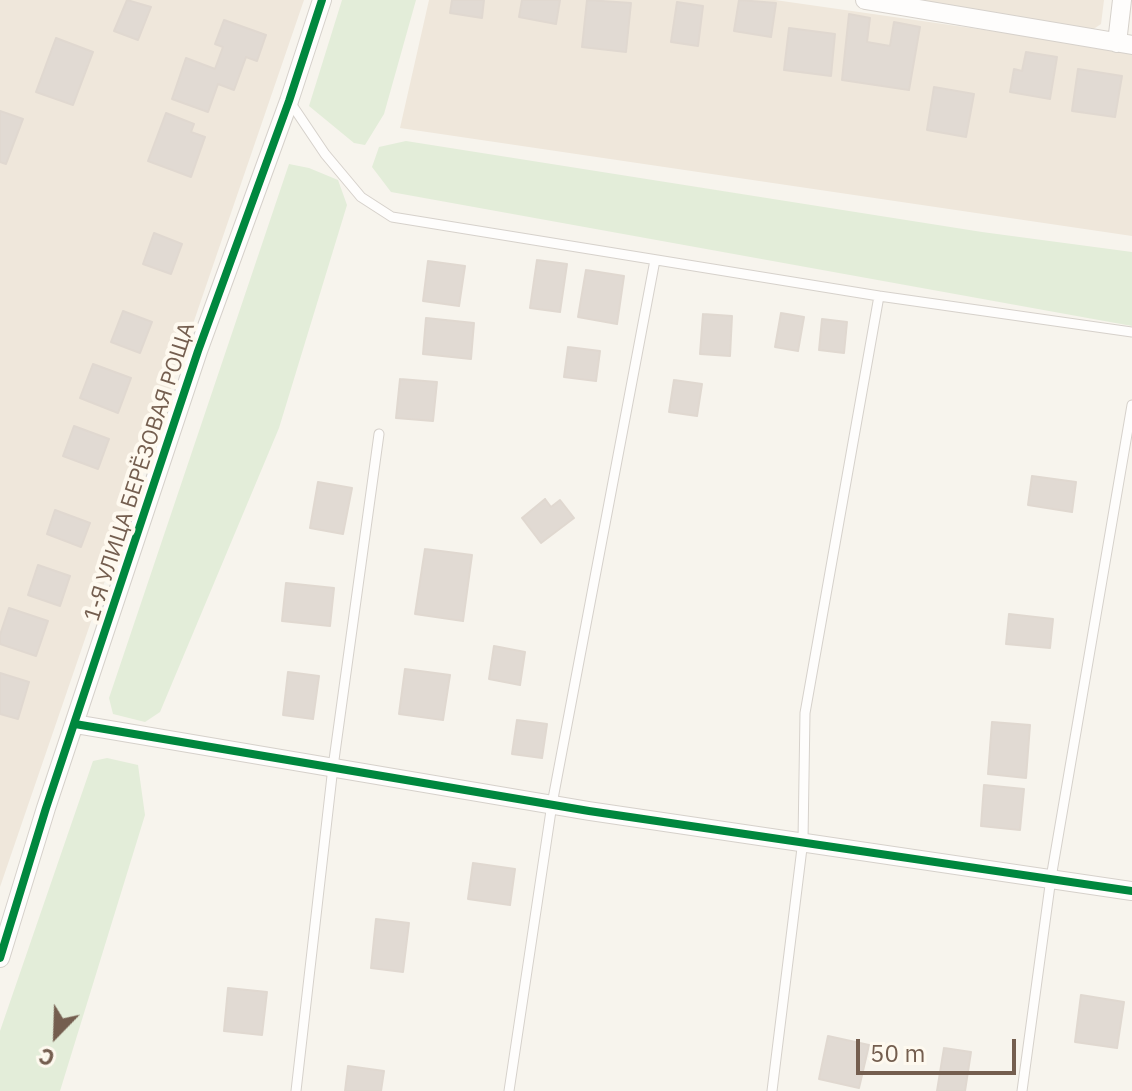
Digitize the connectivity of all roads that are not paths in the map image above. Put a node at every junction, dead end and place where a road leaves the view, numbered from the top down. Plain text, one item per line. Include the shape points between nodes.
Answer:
1 (322, 0) edge
2 (865, 0) edge
3 (1122, 0) edge
4 (1125, 44) edge
5 (289, 101) junction
6 (655, 260) junction
7 (879, 296) junction
8 (1132, 332) edge
9 (1132, 405) edge
10 (379, 434) dead end
11 (75, 724) junction
12 (333, 767) junction
13 (552, 804) junction
14 (803, 840) junction
15 (1051, 878) junction
16 (1132, 891) edge
17 (0, 958) edge
18 (296, 1091) edge
19 (509, 1091) edge
20 (772, 1091) edge
21 (1022, 1091) edge

1 - 5 street, 1-Я УЛИЦА БЕРЁЗОВАЯ РОЩА
2 - 4 street
3 - 4 street
5 - 6 lane via 361,197 392,217
5 - 11 street, 1-Я УЛИЦА БЕРЁЗОВАЯ РОЩА via 198,351
6 - 7 lane
6 - 13 lane
7 - 8 lane
7 - 14 lane via 805,713
9 - 15 lane
10 - 12 lane
11 - 12 street
11 - 17 street, 1-Я УЛИЦА БЕРЁЗОВАЯ РОЩА
12 - 13 street
12 - 18 lane
13 - 14 street
13 - 19 lane
14 - 15 street
14 - 20 lane
15 - 16 street
15 - 21 lane

